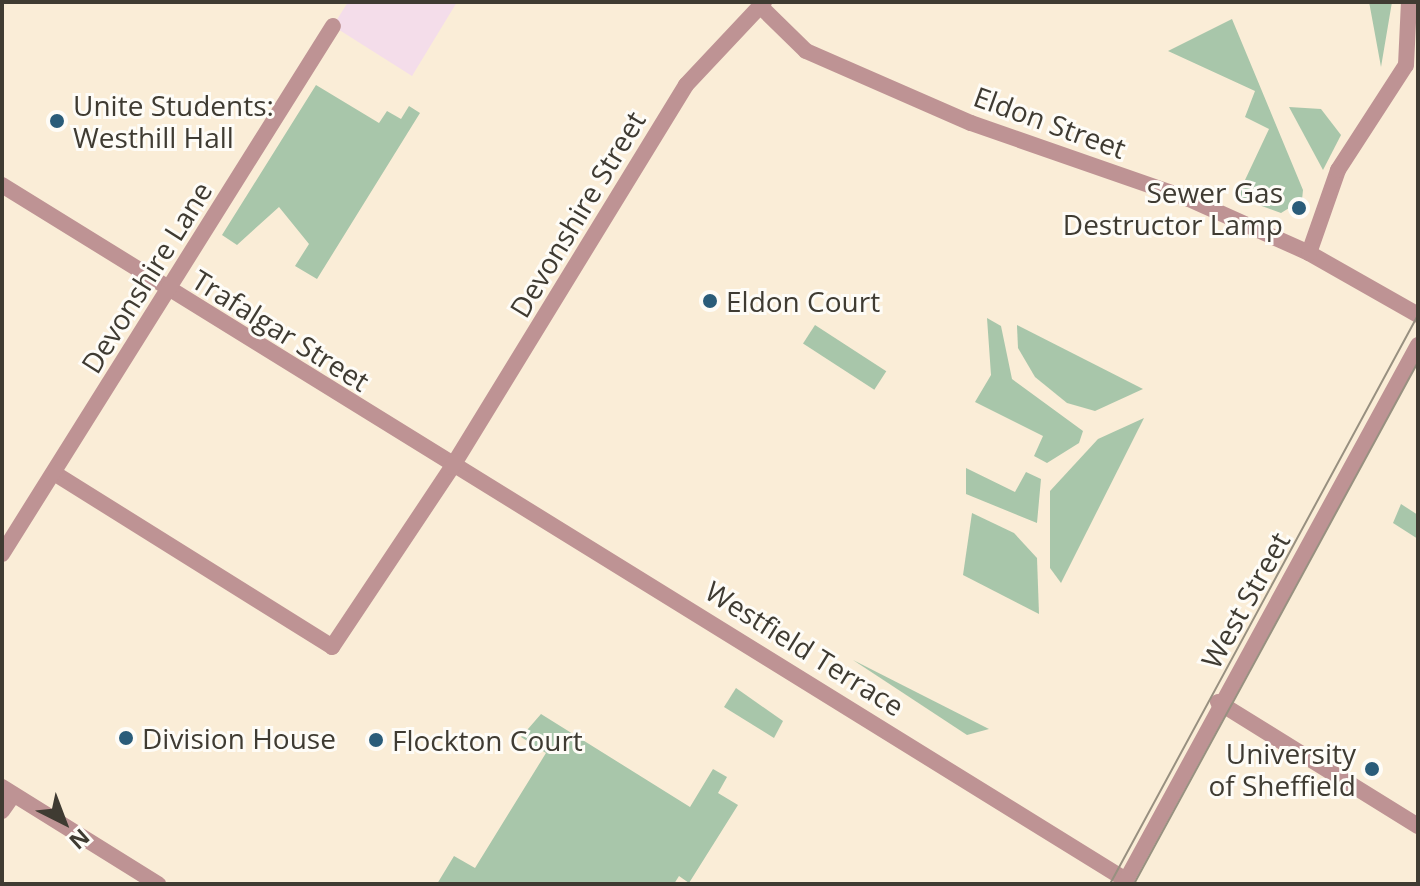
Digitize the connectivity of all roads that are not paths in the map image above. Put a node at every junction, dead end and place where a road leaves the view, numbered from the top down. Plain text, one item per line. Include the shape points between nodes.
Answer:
1 (1409, 2) edge
2 (762, 4) edge
3 (333, 26) dead end
4 (2, 185) edge
5 (1309, 253) junction
6 (170, 290) junction
7 (1418, 315) edge
8 (1418, 345) edge
9 (452, 467) junction
10 (54, 473) junction
11 (2, 554) edge
12 (1218, 702) junction
13 (7, 791) edge
14 (2, 811) edge
15 (1418, 826) edge
16 (1125, 882) edge
17 (158, 884) edge

1 - 5 street via 1406,65 1338,170
2 - 5 street, Eldon Street via 806,51
2 - 9 street, Devonshire Street via 686,85
3 - 6 street, Devonshire Lane
4 - 6 street, Trafalgar Street
5 - 7 street, Eldon Street
6 - 9 street, Trafalgar Street
6 - 10 street, Devonshire Lane
8 - 12 street, West Street
9 - 10 street, Devonshire Street via 332,647
9 - 16 street, Westfield Terrace via 669,592
10 - 11 street, Devonshire Lane
12 - 15 street
12 - 16 street, West Street
13 - 14 street
13 - 17 street

